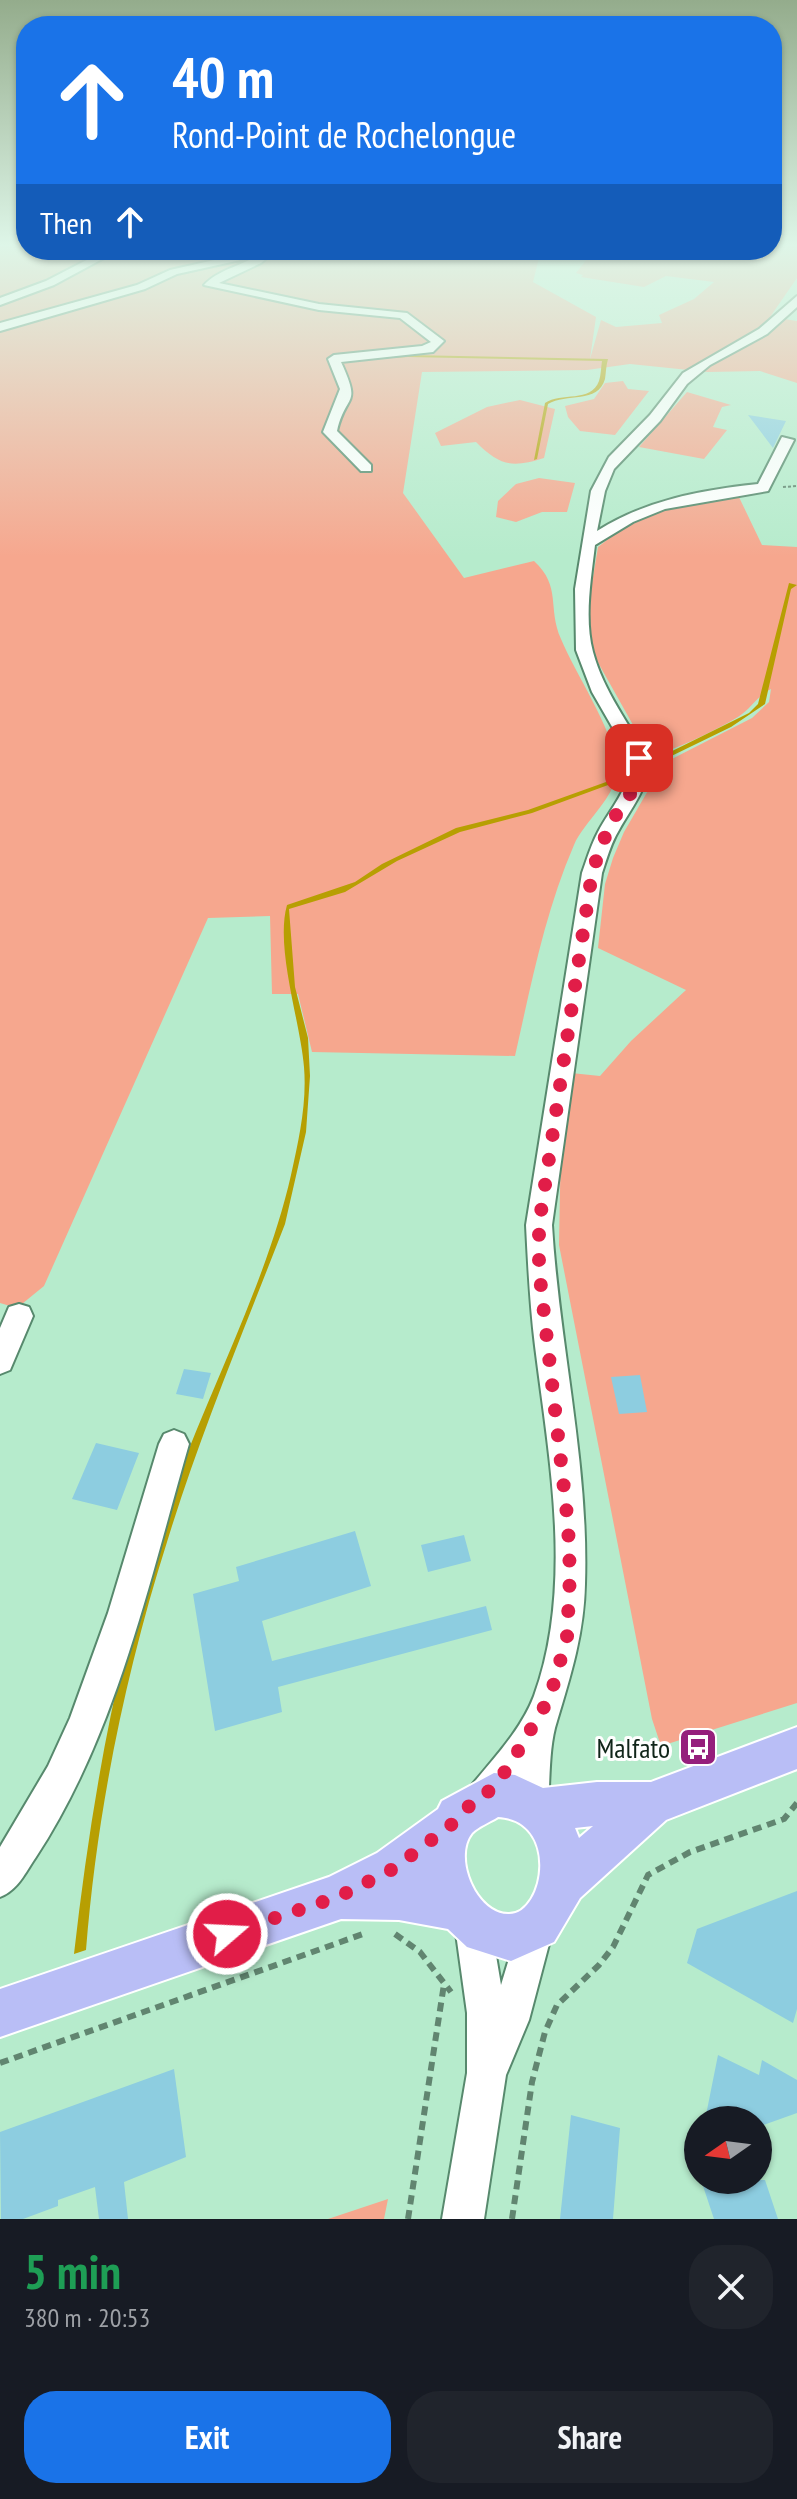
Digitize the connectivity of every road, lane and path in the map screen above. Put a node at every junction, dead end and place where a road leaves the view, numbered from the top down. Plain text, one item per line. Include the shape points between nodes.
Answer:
1 (424, 350) edge
2 (729, 350) edge
3 (787, 440) dead end
4 (366, 468) dead end
5 (590, 542) junction
6 (19, 1316) dead end
7 (0, 1361) edge
8 (174, 1444) dead end
9 (544, 1711) junction
10 (797, 1748) edge
11 (483, 1798) junction
12 (797, 1803) edge
13 (651, 1804) junction
14 (534, 1808) junction
15 (450, 1826) junction
16 (0, 1879) edge
17 (563, 1883) junction
18 (338, 1897) junction
19 (464, 1917) junction
20 (535, 1929) junction
21 (388, 1931) dead end
22 (370, 1932) dead end
23 (444, 1984) junction
24 (0, 2013) edge
25 (514, 2022) junction
26 (0, 2063) edge
27 (408, 2219) edge
28 (463, 2219) edge
29 (512, 2219) edge

1 - 4 street via 334,359 347,387 330,432
2 - 5 street via 690,372 613,460 595,501
3 - 5 street via 763,488 653,509
5 - 9 street via 579,622 584,649 641,769 603,840 592,873 539,1225 570,1575 567,1637
6 - 7 street
8 - 16 street via 78,1746 26,1845
9 - 11 street
9 - 14 street via 534,1760
10 - 13 main road
11 - 14 main road via 517,1797
11 - 15 main road
12 - 25 path via 784,1819 690,1852 648,1875 599,1965 565,1995
13 - 14 main road
13 - 17 main road
14 - 17 main road via 554,1830 563,1855
15 - 18 main road via 393,1869
15 - 19 main road via 442,1853 444,1881
17 - 20 main road via 553,1909
18 - 19 main road via 399,1897
18 - 24 main road
19 - 20 main road via 494,1936 515,1937
19 - 25 street
20 - 25 street
21 - 23 path via 410,1940 428,1957
22 - 26 path
23 - 25 path via 456,1998
23 - 27 path
25 - 28 street via 487,2073
25 - 29 path via 532,2082

